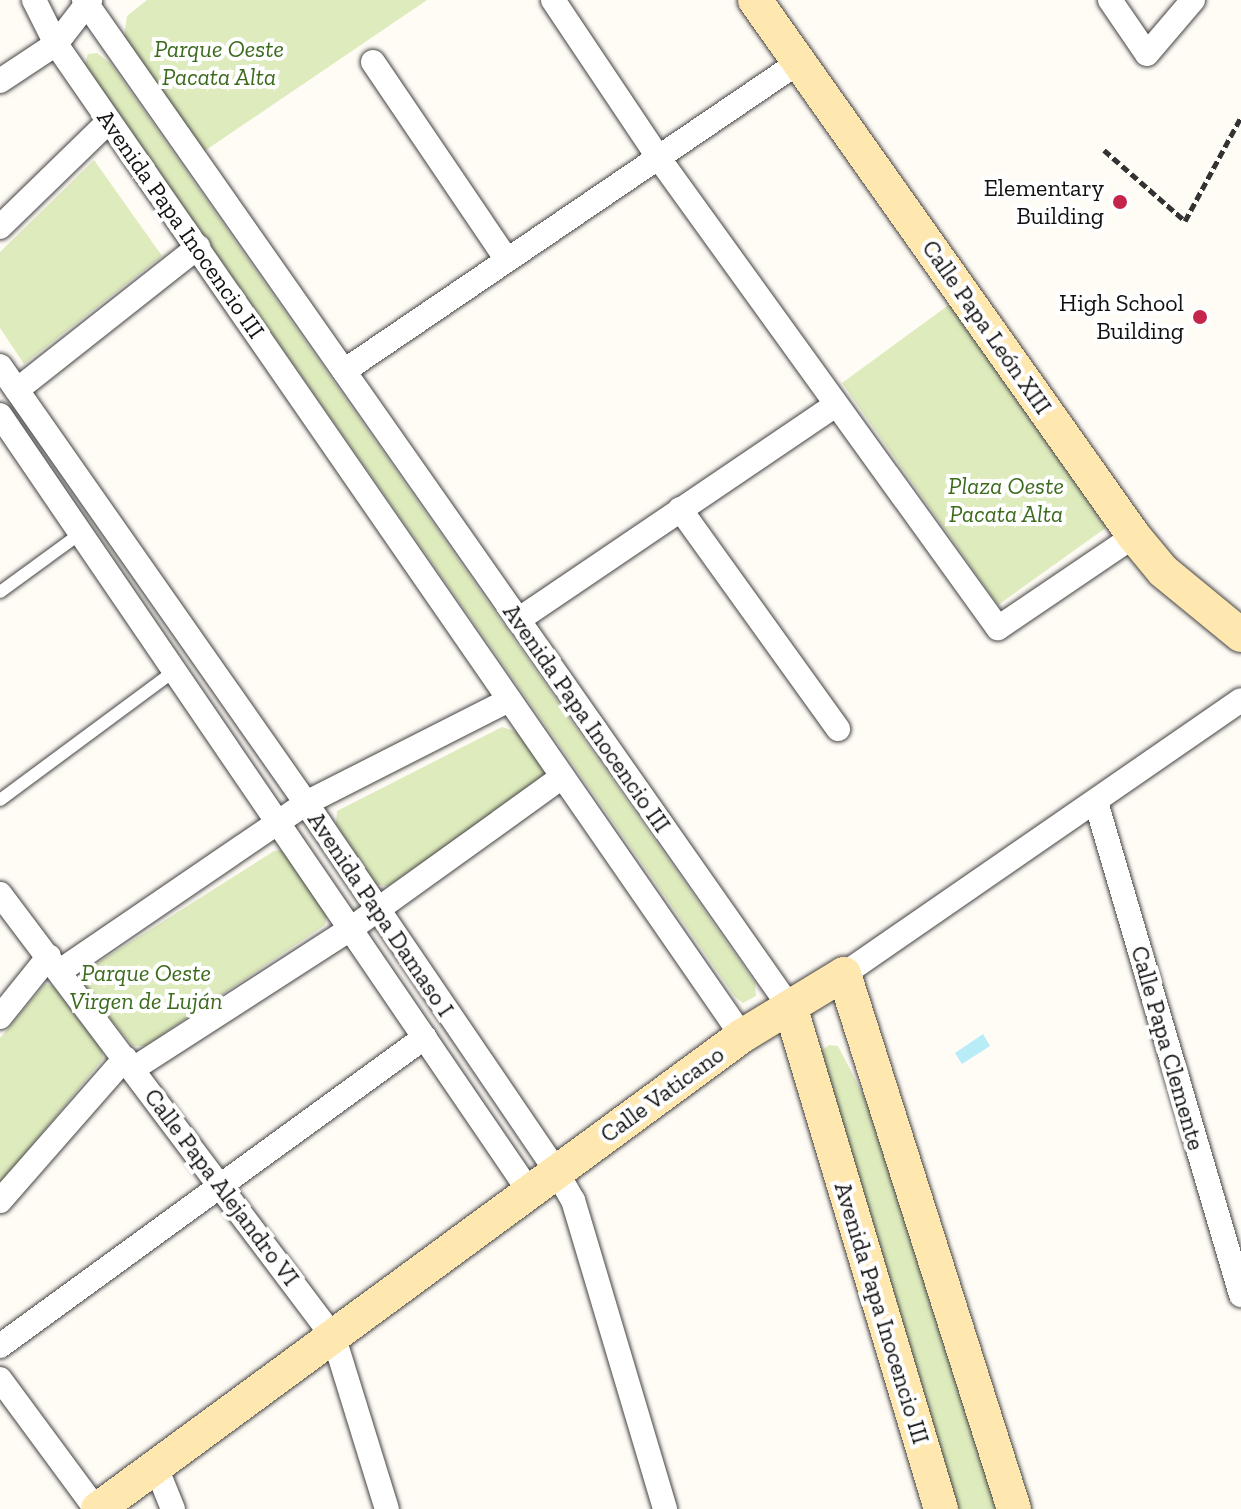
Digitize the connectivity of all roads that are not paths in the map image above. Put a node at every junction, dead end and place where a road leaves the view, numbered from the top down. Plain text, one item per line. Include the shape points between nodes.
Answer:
1 (34, 0) edge
2 (553, 0) edge
3 (755, 0) edge
4 (1110, 0) edge
5 (1193, 0) edge
6 (87, 1) edge
7 (56, 44) junction
8 (373, 62) dead end
9 (799, 62) junction
10 (0, 81) edge
11 (109, 121) junction
12 (658, 157) junction
13 (0, 227) edge
14 (198, 247) junction
15 (507, 260) junction
16 (0, 366) edge
17 (344, 371) junction
18 (17, 390) junction
19 (836, 405) junction
20 (4, 432) edge
21 (680, 509) junction
22 (81, 533) junction
23 (1134, 536) junction
24 (0, 592) edge
25 (518, 620) junction
26 (1241, 635) edge
27 (176, 670) junction
28 (509, 700) junction
29 (1241, 700) edge
30 (838, 729) dead end
31 (562, 777) junction
32 (0, 800) edge
33 (1096, 802) junction
34 (306, 803) junction
35 (279, 820) junction
36 (0, 894) edge
37 (377, 907) junction
38 (352, 928) junction
39 (54, 963) junction
40 (844, 974) junction
41 (791, 1009) junction
42 (0, 1017) edge
43 (742, 1036) junction
44 (425, 1037) junction
45 (129, 1063) junction
46 (543, 1181) junction
47 (222, 1187) junction
48 (0, 1201) edge
49 (1241, 1295) edge
50 (334, 1338) junction
51 (0, 1346) edge
52 (0, 1379) edge
53 (156, 1467) junction
54 (97, 1509) edge
55 (173, 1509) edge
56 (387, 1509) edge
57 (665, 1509) edge
58 (941, 1509) edge
59 (1014, 1509) edge

1 - 7 street, Avenida Papa Inocencio III
2 - 12 street
3 - 9 street, Calle Papa León XIII
4 - 5 street via 1147,54
6 - 7 street
6 - 17 street, Avenida Papa Inocencio III
7 - 10 street
7 - 11 street, Avenida Papa Inocencio III
8 - 15 street
9 - 12 street
9 - 23 street, Calle Papa León XIII
11 - 13 street
11 - 14 street, Avenida Papa Inocencio III
12 - 15 street
12 - 19 street
14 - 18 street
14 - 28 street, Avenida Papa Inocencio III
15 - 17 street
16 - 18 street, Avenida Papa Damaso I
17 - 25 street, Avenida Papa Inocencio III
18 - 34 street, Avenida Papa Damaso I
19 - 21 street
19 - 23 street via 998,628
20 - 22 street, Avenida Papa Damaso I
21 - 25 street
21 - 30 street
22 - 24 lane
22 - 27 street, Avenida Papa Damaso I
23 - 26 street, Calle Papa León XIII via 1163,571
25 - 41 street, Avenida Papa Inocencio III
27 - 32 lane
27 - 35 street, Avenida Papa Damaso I
28 - 31 street, Avenida Papa Inocencio III
28 - 34 street
29 - 33 street, Calle Vaticano
31 - 37 street
31 - 43 street, Avenida Papa Inocencio III
33 - 40 street, Calle Vaticano
33 - 49 street, Calle Papa Clemente
34 - 35 street
34 - 37 street, Avenida Papa Damaso I
35 - 38 street, Avenida Papa Damaso I
35 - 39 street
36 - 39 street, Calle Papa Alejandro VI
37 - 38 street
37 - 46 street, Avenida Papa Damaso I
38 - 44 street, Avenida Papa Damaso I
38 - 45 street
39 - 42 street
39 - 45 street, Calle Papa Alejandro VI
40 - 41 street, Calle Vaticano
40 - 59 street
41 - 43 street, Calle Vaticano
41 - 58 street, Avenida Papa Inocencio III
43 - 46 street, Calle Vaticano
44 - 46 street, Avenida Papa Damaso I
44 - 47 street
45 - 47 street, Calle Papa Alejandro VI
45 - 48 street
46 - 50 street, Calle Vaticano
46 - 57 street, Avenida Papa Damaso I via 573,1200
47 - 50 street, Calle Papa Alejandro VI
47 - 51 street
50 - 53 street, Calle Vaticano
50 - 56 street, Calle Papa Alejandro VI
52 - 54 street
53 - 54 street, Calle Vaticano
53 - 55 street

